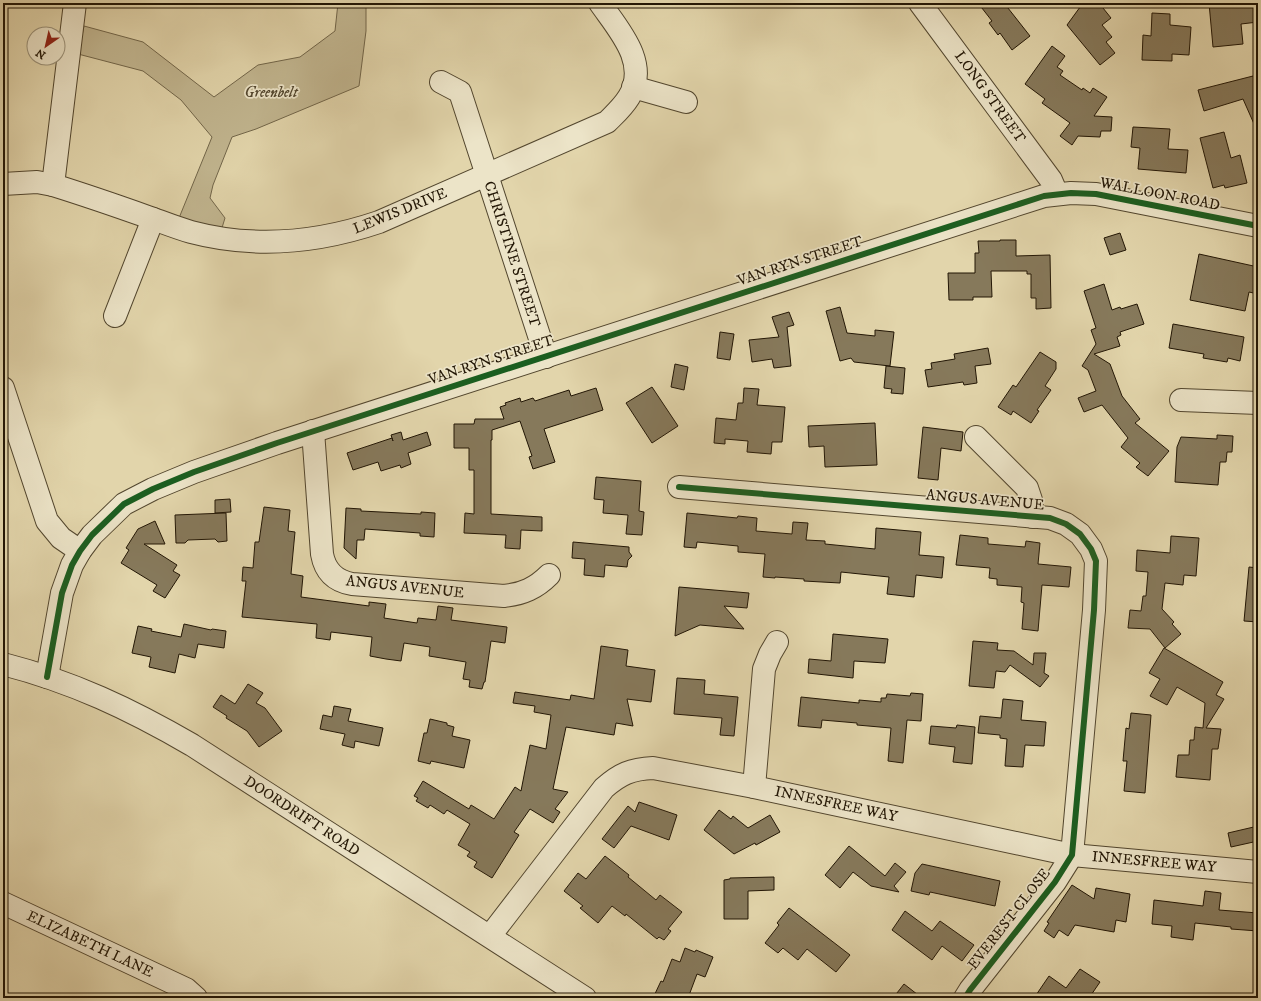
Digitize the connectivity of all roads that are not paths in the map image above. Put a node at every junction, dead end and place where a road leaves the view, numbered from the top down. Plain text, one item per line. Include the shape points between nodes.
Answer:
1 (75, 3) edge
2 (600, 3) edge
3 (920, 3) edge
4 (441, 82) dead end
5 (633, 87) junction
6 (686, 102) dead end
7 (486, 175) junction
8 (3, 184) edge
9 (53, 184) junction
10 (1057, 194) junction
11 (153, 219) junction
12 (1258, 226) edge
13 (115, 316) dead end
14 (546, 356) junction
15 (3, 388) edge
16 (1181, 400) dead end
17 (1258, 403) edge
18 (313, 431) junction
19 (976, 437) dead end
20 (679, 487) dead end
21 (1034, 517) junction
22 (80, 551) junction
23 (549, 575) dead end
24 (777, 642) dead end
25 (3, 664) edge
26 (47, 677) junction
27 (754, 787) junction
28 (1072, 855) junction
29 (1258, 872) edge
30 (3, 903) edge
31 (490, 936) junction
32 (196, 998) edge
33 (585, 998) edge
34 (965, 998) edge

1 - 9 street
2 - 5 street, LEWIS DRIVE via 630,48 635,62 636,79
3 - 10 street, LONG STREET via 1051,180
4 - 7 street, CHRISTINE STREET via 460,92
5 - 6 street
5 - 7 street, LEWIS DRIVE via 620,110 607,122
7 - 11 street, LEWIS DRIVE via 379,222 318,239 276,243 232,240 190,232
7 - 14 street, CHRISTINE STREET
8 - 9 street, LEWIS DRIVE
9 - 11 street, LEWIS DRIVE
10 - 12 street, WALLOON ROAD via 1084,193 1107,196
10 - 14 street, VAN RYN STREET via 1031,200
11 - 13 street
14 - 18 street, VAN RYN STREET
15 - 22 street via 47,521 61,538
16 - 17 street
18 - 22 street, VAN RYN STREET via 194,472 153,489 124,504 92,535
18 - 23 street, ANGUS AVENUE via 322,554 326,567 335,578 352,584 504,596 524,592
19 - 21 street via 1026,488
20 - 21 street, ANGUS AVENUE
21 - 28 street, ANGUS AVENUE via 1050,518 1066,524 1080,534 1096,561
22 - 26 street, VAN RYN STREET via 62,593
24 - 27 street via 764,669
25 - 26 street, DOORDRIFT ROAD
26 - 31 street, DOORDRIFT ROAD via 125,708 192,745
27 - 28 street, INNESFREE WAY
27 - 31 street, INNESFREE WAY via 653,768 639,768 615,778 593,800
28 - 29 street, INNESFREE WAY
28 - 34 street, EVEREST CLOSE via 1055,882
30 - 32 street, ELIZABETH LANE via 186,989
31 - 33 street, DOORDRIFT ROAD

